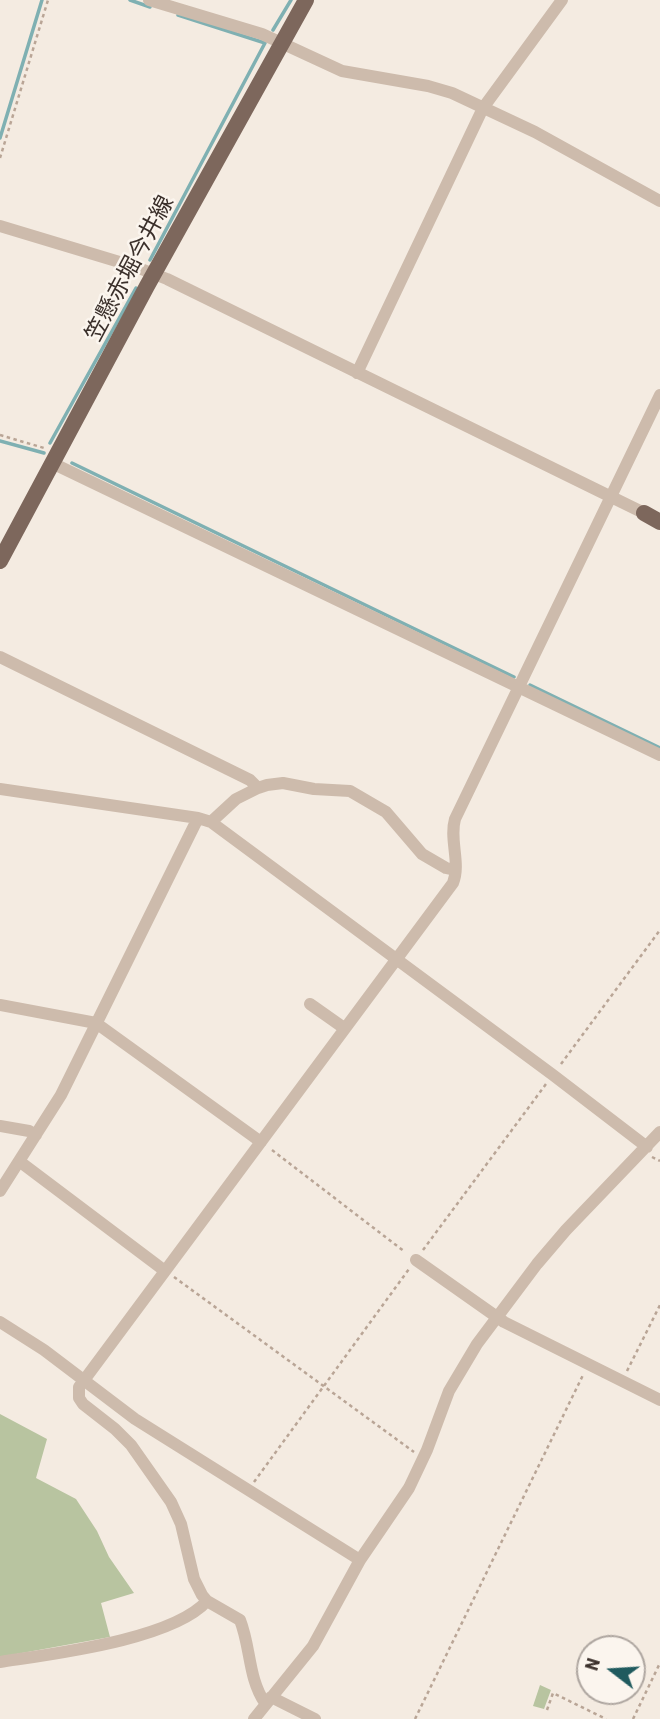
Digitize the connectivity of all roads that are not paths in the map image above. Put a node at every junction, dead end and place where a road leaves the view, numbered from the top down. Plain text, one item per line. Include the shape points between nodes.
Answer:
1 (149, 0) edge
2 (306, 0) edge
3 (562, 0) edge
4 (281, 41) junction
5 (483, 108) junction
6 (660, 201) edge
7 (0, 226) edge
8 (154, 274) junction
9 (356, 373) junction
10 (660, 396) edge
11 (55, 458) junction
12 (612, 496) junction
13 (644, 513) joint
14 (660, 521) edge
15 (0, 561) edge
16 (0, 657) edge
17 (520, 687) junction
18 (660, 755) edge
19 (258, 788) junction
20 (0, 789) edge
21 (198, 818) junction
22 (211, 822) junction
23 (455, 870) junction
24 (396, 958) junction
25 (310, 1004) dead end
26 (0, 1005) edge
27 (96, 1023) junction
28 (344, 1028) junction
29 (0, 1126) edge
30 (660, 1132) edge
31 (36, 1135) junction
32 (261, 1142) junction
33 (647, 1147) junction
34 (19, 1161) junction
35 (0, 1191) edge
36 (416, 1260) road end
37 (165, 1270) junction
38 (496, 1317) junction
39 (0, 1322) edge
40 (83, 1382) junction
41 (660, 1399) edge
42 (360, 1560) junction
43 (207, 1601) junction
44 (0, 1662) edge
45 (268, 1700) junction
46 (254, 1719) edge
47 (315, 1719) edge

1 - 4 street
2 - 4 main road, 笠懸赤堀今井線
3 - 5 street
4 - 5 street via 342,71 428,86
4 - 8 main road, 笠懸赤堀今井線
5 - 6 street
5 - 9 street
7 - 8 street
8 - 9 street
8 - 11 main road, 笠懸赤堀今井線
9 - 12 street
10 - 12 street
11 - 15 main road, 笠懸赤堀今井線
11 - 17 street
12 - 13 street
12 - 17 street
13 - 14 main road
16 - 19 street via 250,780
17 - 18 street
17 - 23 street via 456,819
19 - 22 street via 236,799
19 - 23 street via 283,783 355,792 386,811 422,855
20 - 21 street
21 - 22 street
21 - 27 street
22 - 24 street
23 - 24 street via 453,883
24 - 28 street
24 - 33 street
25 - 28 street
26 - 27 street
27 - 31 street
27 - 32 street
28 - 32 street
29 - 31 street
30 - 33 street
31 - 34 street
32 - 37 street
33 - 38 street via 566,1230
34 - 35 street
34 - 37 street
36 - 38 street
37 - 40 street
38 - 41 street
38 - 42 street via 449,1391 409,1488
39 - 40 street
40 - 42 street
40 - 43 street via 78,1392 83,1404 123,1436 171,1502 197,1586
42 - 45 street via 313,1646
43 - 44 street via 167,1625 114,1642
43 - 45 street via 240,1620 253,1680 258,1693
45 - 46 street
45 - 47 street

